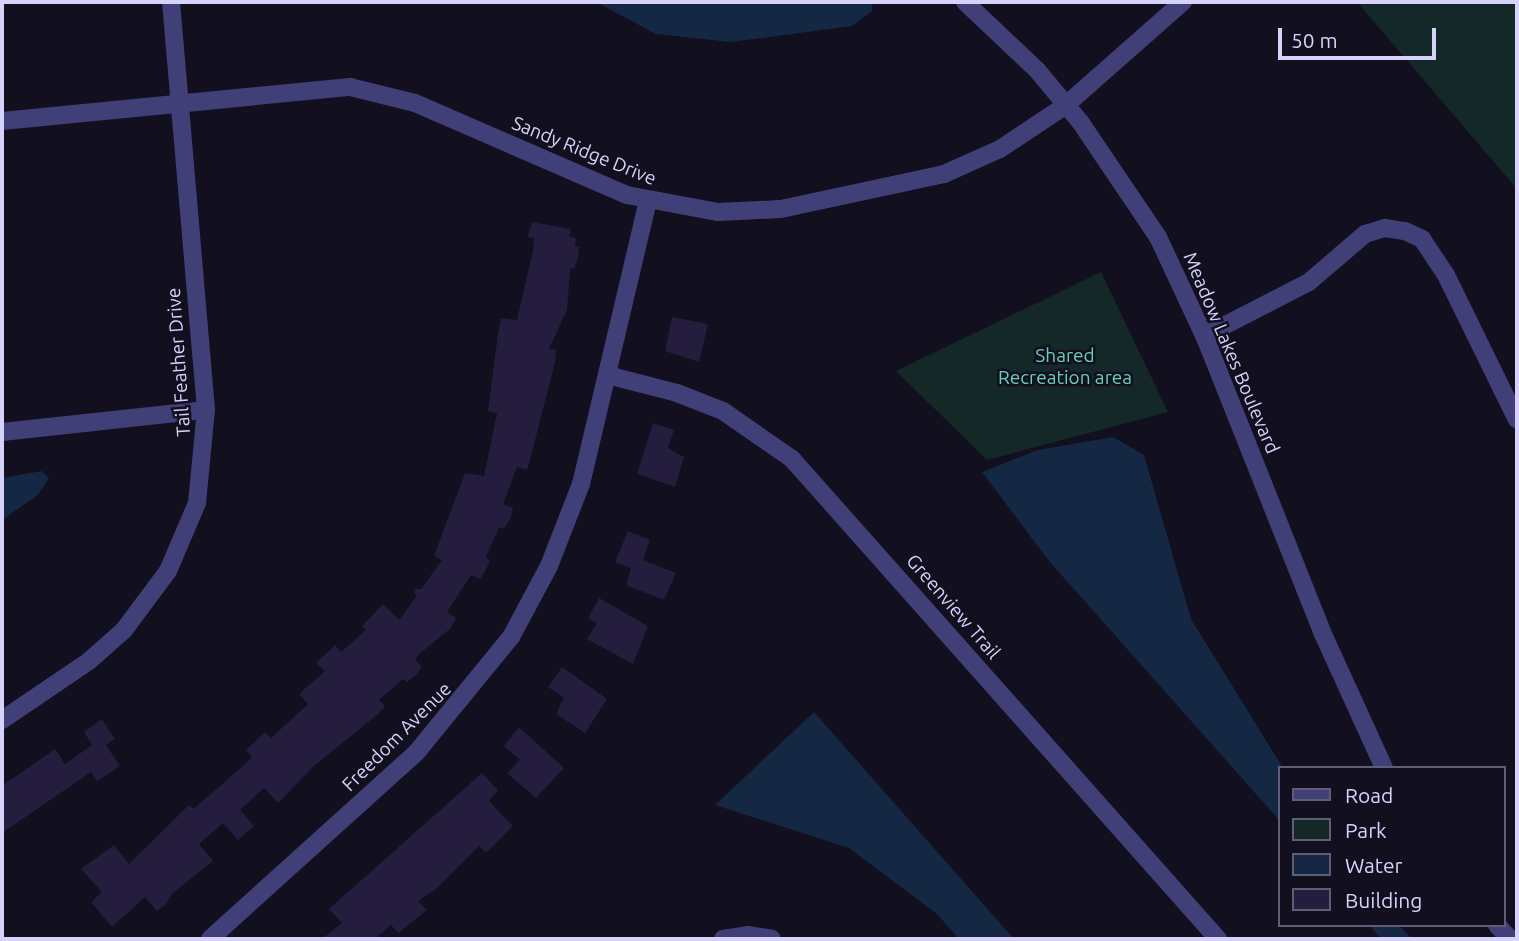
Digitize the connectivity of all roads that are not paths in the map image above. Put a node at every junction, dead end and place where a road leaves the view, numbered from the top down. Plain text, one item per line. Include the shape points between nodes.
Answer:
1 (171, 2) edge
2 (965, 2) edge
3 (1183, 2) edge
4 (183, 103) junction
5 (1066, 105) junction
6 (2, 121) edge
7 (648, 201) junction
8 (1204, 335) junction
9 (607, 375) junction
10 (206, 410) junction
11 (1517, 420) edge
12 (2, 432) edge
13 (2, 720) edge
14 (1383, 766) edge
15 (209, 939) edge
16 (723, 939) edge
17 (772, 939) edge
18 (1218, 939) edge

1 - 4 street, Tail Feather Drive
2 - 5 street, Meadow Lakes Boulevard
3 - 5 street, Sandy Ridge Drive
4 - 6 street, Sandy Ridge Drive
4 - 7 street, Sandy Ridge Drive via 350,87 377,91
4 - 10 street, Tail Feather Drive
5 - 7 street, Sandy Ridge Drive via 1020,138 962,167 866,193 761,211 718,212
5 - 8 street, Meadow Lakes Boulevard via 1158,237
7 - 9 street, Freedom Avenue
8 - 11 street via 1310,282 1365,234 1396,229 1422,239 1446,275
8 - 14 street, Meadow Lakes Boulevard via 1323,634
9 - 15 street, Freedom Avenue via 570,515 530,605 494,661 408,761
9 - 18 street, Greenview Trail via 702,401 740,420 792,459
10 - 12 street
10 - 13 street, Tail Feather Drive via 197,503 178,553 156,590 111,643
16 - 17 street via 748,935

